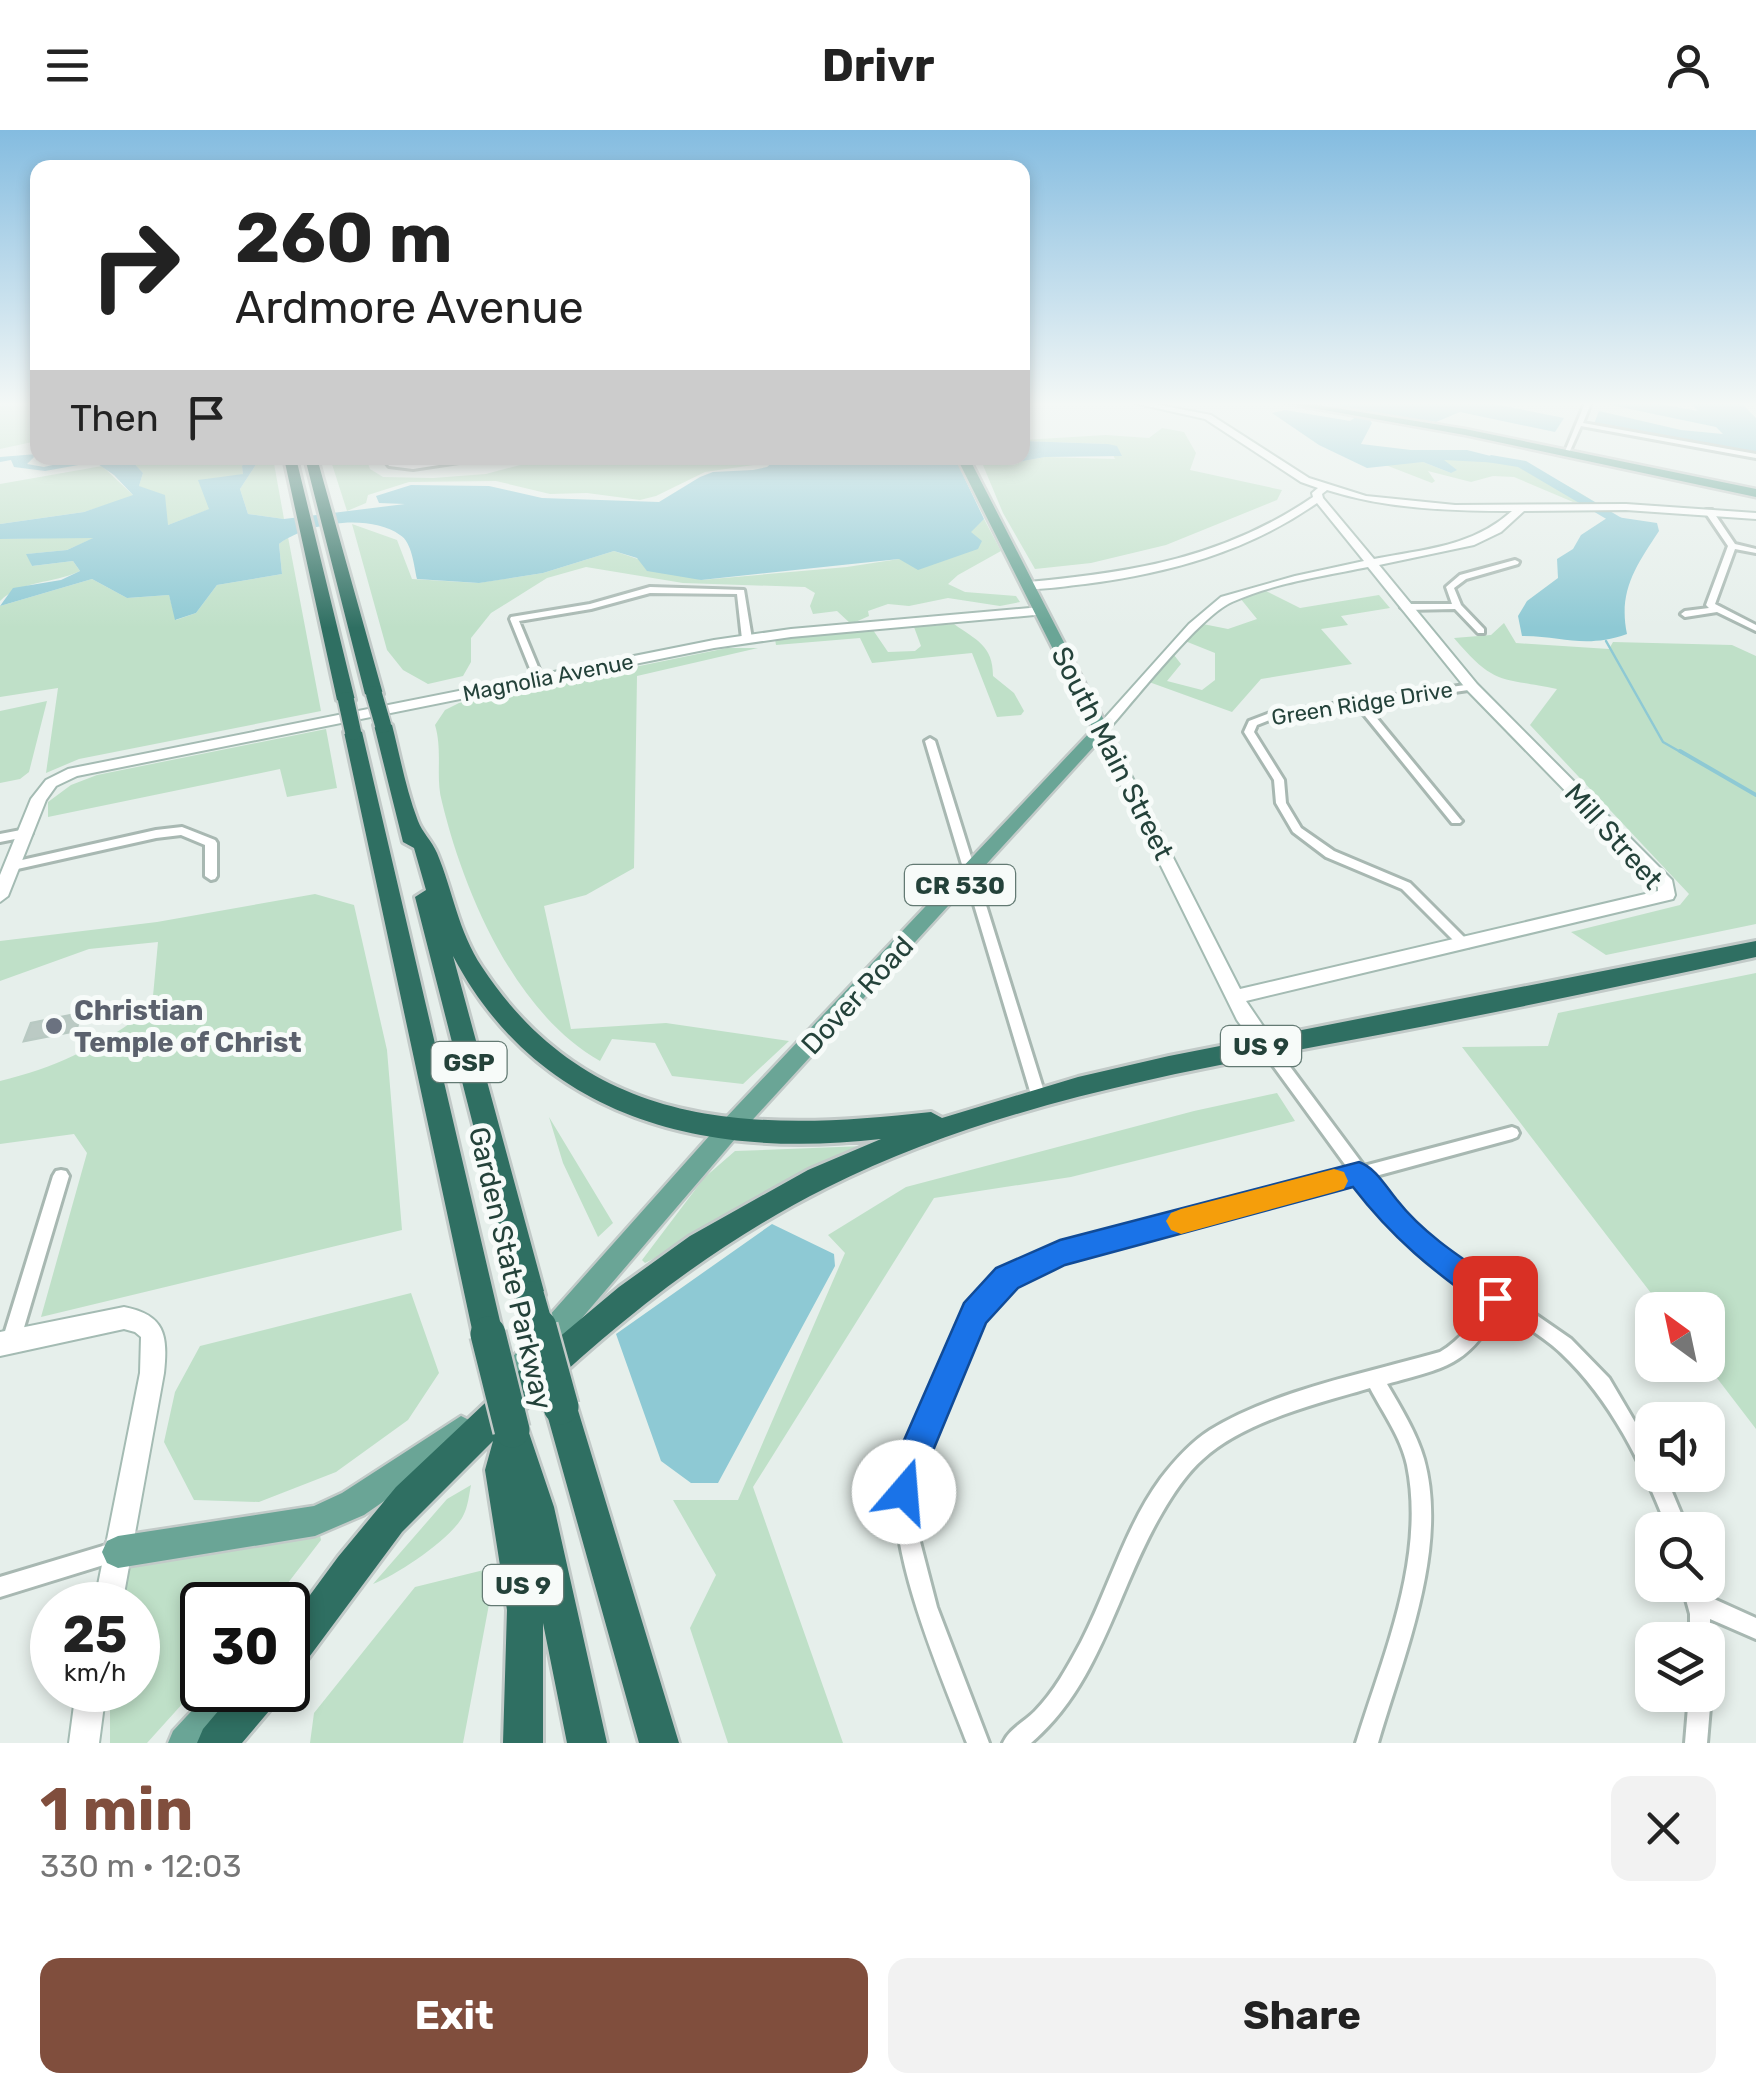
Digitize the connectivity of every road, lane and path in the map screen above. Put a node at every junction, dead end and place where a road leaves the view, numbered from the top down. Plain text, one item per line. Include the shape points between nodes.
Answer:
1 (295, 478) edge
2 (317, 478) edge
3 (974, 478) edge
4 (1298, 478) edge
5 (1686, 478) edge
6 (1756, 493) edge
7 (1320, 494) junction
8 (1521, 508) junction
9 (1709, 512) junction
10 (1756, 516) edge
11 (1732, 546) junction
12 (1756, 551) edge
13 (1515, 562) dead end
14 (1370, 564) junction
15 (1028, 586) junction
16 (1458, 606) junction
17 (1405, 607) junction
18 (1715, 610) junction
19 (1041, 611) junction
20 (1685, 614) dead end
21 (1756, 628) edge
22 (1481, 630) dead end
23 (748, 639) junction
24 (538, 679) junction
25 (1472, 687) junction
26 (1359, 703) junction
27 (1101, 730) junction
28 (930, 742) dead end
29 (1456, 821) dead end
30 (410, 828) junction
31 (26, 833) junction
32 (0, 838) edge
33 (13, 866) junction
34 (970, 874) junction
35 (211, 876) dead end
36 (0, 896) edge
37 (1464, 944) junction
38 (1756, 949) edge
39 (1235, 997) junction
40 (1266, 1045) junction
41 (1039, 1098) junction
42 (974, 1117) junction
43 (727, 1132) junction
44 (1512, 1134) dead end
45 (1359, 1174) junction
46 (60, 1176) dead end
47 (1495, 1298) junction
48 (6, 1342) edge
49 (1375, 1380) junction
50 (475, 1421) junction
51 (512, 1430) junction
52 (1635, 1439) edge
53 (392, 1517) junction
54 (118, 1552) junction
55 (112, 1582) edge
56 (0, 1587) edge
57 (1709, 1602) edge
58 (310, 1607) edge
59 (310, 1626) edge
60 (1756, 1628) edge
61 (88, 1712) edge
62 (214, 1712) edge
63 (242, 1712) edge
64 (1699, 1712) edge
65 (84, 1743) edge
66 (185, 1743) edge
67 (216, 1743) edge
68 (523, 1743) edge
69 (587, 1743) edge
70 (659, 1743) edge
71 (978, 1743) edge
72 (1014, 1743) edge
73 (1367, 1743) edge
74 (1696, 1743) edge

1 - 51 highway, Garden State Parkway / GSP, bridge
2 - 30 highway, Garden State Parkway / GSP, bridge
3 - 15 main road, South Main Street
4 - 7 street
5 - 6 main road
7 - 8 street
7 - 14 street, Mill Street
7 - 15 street via 1274,530 1185,562
8 - 9 street
8 - 14 street, Dover Road via 1470,544
9 - 10 street
9 - 11 street
11 - 12 street
11 - 18 street via 1710,598
13 - 16 street via 1454,582
14 - 17 street, Mill Street
14 - 27 street, Dover Road via 1224,600
15 - 19 main road, South Main Street
16 - 17 street
16 - 22 street
17 - 25 street, Mill Street
18 - 20 street
18 - 21 street
19 - 23 street, Magnolia Avenue
19 - 27 main road, South Main Street
23 - 24 street, Magnolia Avenue
23 - 24 street via 741,592 650,590 514,619
24 - 31 street, Magnolia Avenue via 90,768 60,778 40,799
25 - 26 street, Green Ridge Drive
25 - 37 street, Mill Street via 1668,888 1661,898
26 - 29 street
26 - 37 street, Green Ridge Drive via 1270,716 1253,723 1250,737 1279,780 1281,803 1297,830 1330,854 1406,886
27 - 34 main road, Dover Road / CR 530
27 - 39 street, South Main Street
28 - 34 street
30 - 43 highway, US 9 via 424,845 466,959 529,1044 574,1080 617,1102
30 - 70 highway, Garden State Parkway / GSP, bridge via 530,1295
31 - 32 street
31 - 33 street
33 - 35 street via 182,831 211,843
33 - 36 street
34 - 41 street
34 - 43 main road, Dover Road / CR 530
37 - 39 street, Mill Street
38 - 40 highway, US 9
39 - 40 street, South Main Street
40 - 41 highway, US 9
40 - 45 street
41 - 42 highway, US 9
42 - 43 highway, US 9 via 860,1132
42 - 53 highway, US 9 via 796,1189 677,1262 594,1323
43 - 50 main road, Dover Road / CR 530
44 - 45 street
45 - 47 street via 1424,1248
45 - 71 street via 1060,1254 1007,1278 974,1313 908,1470 904,1514 910,1550
46 - 48 street
47 - 49 street via 1462,1350
47 - 52 street via 1565,1346 1603,1384
48 - 54 street via 124,1318 150,1328 152,1373
49 - 72 street via 1234,1425 1195,1452 1151,1510 1057,1701
49 - 73 street via 1416,1462 1423,1526
50 - 53 main road, Dover Road / CR 530
50 - 54 main road via 353,1504 315,1521
51 - 68 highway, US 9 via 502,1470 525,1610
51 - 69 highway, Garden State Parkway / GSP via 537,1507
53 - 58 main road, Dover Road / CR 530
53 - 59 highway, US 9
54 - 55 street
54 - 56 street
57 - 60 street
61 - 65 street
62 - 66 main road
63 - 67 highway
64 - 74 street

